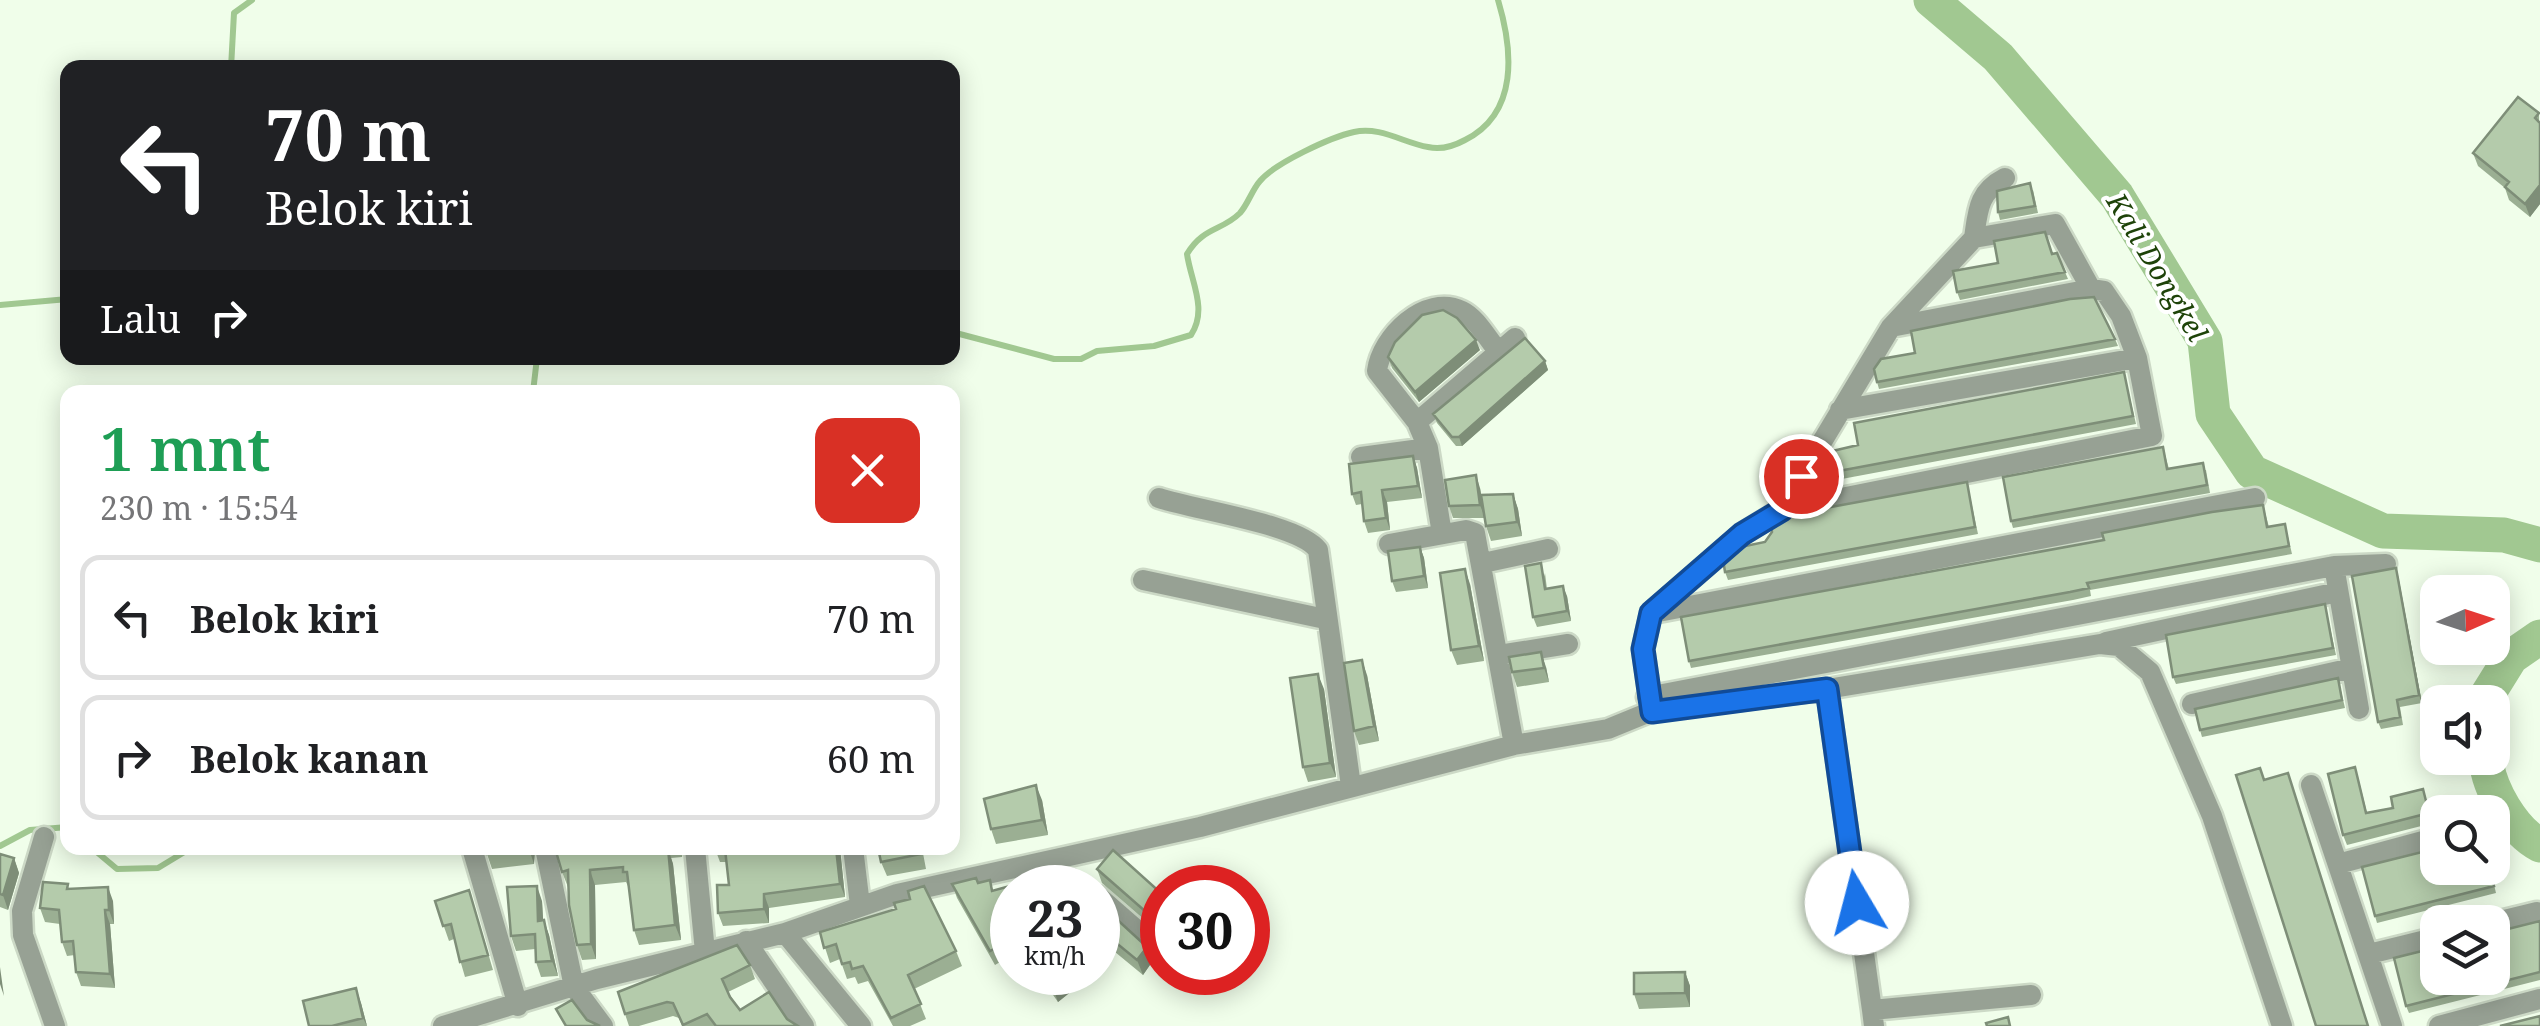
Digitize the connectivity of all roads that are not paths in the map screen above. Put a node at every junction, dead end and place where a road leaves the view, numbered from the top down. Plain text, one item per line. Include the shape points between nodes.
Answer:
1 (2005, 178) dead end
2 (1974, 238) junction
3 (2091, 289) junction
4 (1891, 327) junction
5 (2137, 358) junction
6 (1840, 410) junction
7 (1417, 422) junction
8 (1428, 448) junction
9 (1361, 458) edge
10 (1159, 498) dead end
11 (2255, 498) dead end
12 (1782, 510) junction
13 (1442, 534) junction
14 (1388, 544) dead end
15 (1548, 548) dead end
16 (1482, 563) junction
17 (2386, 564) dead end
18 (2334, 566) junction
19 (1143, 580) dead end
20 (2338, 592) junction
21 (1651, 613) junction
22 (1324, 619) junction
23 (1568, 644) dead end
24 (2100, 644) junction
25 (1499, 654) junction
26 (2352, 668) junction
27 (1827, 689) junction
28 (1649, 704) junction
29 (2192, 704) dead end
30 (2359, 709) dead end
31 (1514, 745) junction
32 (1352, 786) junction
33 (2311, 786) dead end
34 (44, 837) dead end
35 (2420, 842) edge
36 (474, 855) edge
37 (546, 855) edge
38 (696, 855) edge
39 (854, 855) edge
40 (1044, 863) junction
41 (2338, 864) junction
42 (1047, 865) edge
43 (860, 905) junction
44 (2537, 912) dead end
45 (1120, 915) edge
46 (2510, 919) edge
47 (785, 932) junction
48 (1140, 933) edge
49 (746, 941) junction
50 (2420, 941) edge
51 (705, 952) junction
52 (2369, 954) junction
53 (574, 987) junction
54 (2031, 994) dead end
55 (2540, 1000) edge
56 (518, 1006) junction
57 (1873, 1018) edge
58 (55, 1026) edge
59 (443, 1026) edge
60 (603, 1026) edge
61 (804, 1026) edge
62 (860, 1026) edge
63 (2282, 1026) edge
64 (2392, 1026) edge
65 (2439, 1026) edge

1 - 2 street via 1979,200
2 - 3 street via 2055,224
2 - 4 street
3 - 4 street
3 - 5 street via 2104,292 2121,316
4 - 6 street
5 - 6 street
5 - 12 street via 2152,436
6 - 12 street
7 - 7 street via 1507,345 1460,310 1422,310 1378,358 1377,371
7 - 8 street
8 - 9 street
8 - 13 street
10 - 22 street via 1312,541
11 - 21 street
12 - 21 street via 1742,534
13 - 14 street
13 - 16 street via 1475,533
15 - 16 street
16 - 25 street
17 - 18 street
18 - 20 street
18 - 28 street
19 - 22 street
20 - 24 street
20 - 26 street
21 - 28 street via 1643,649
22 - 32 street
23 - 25 street
24 - 27 street
24 - 63 street via 2119,646 2150,672 2212,816
25 - 31 street
26 - 29 street
26 - 30 street
27 - 28 street
27 - 57 street
28 - 31 street via 1608,729
31 - 32 street
32 - 40 street
33 - 41 street
34 - 58 street via 23,923
35 - 41 street
36 - 56 street
37 - 53 street
38 - 51 street
39 - 43 street
40 - 42 street
40 - 43 street
41 - 52 street
43 - 47 street
44 - 46 street
45 - 48 street
47 - 49 street
47 - 62 street
49 - 51 street
49 - 61 street
50 - 52 street
51 - 53 street
52 - 64 street
53 - 56 street
53 - 60 street
54 - 57 street
55 - 65 street
56 - 59 street

